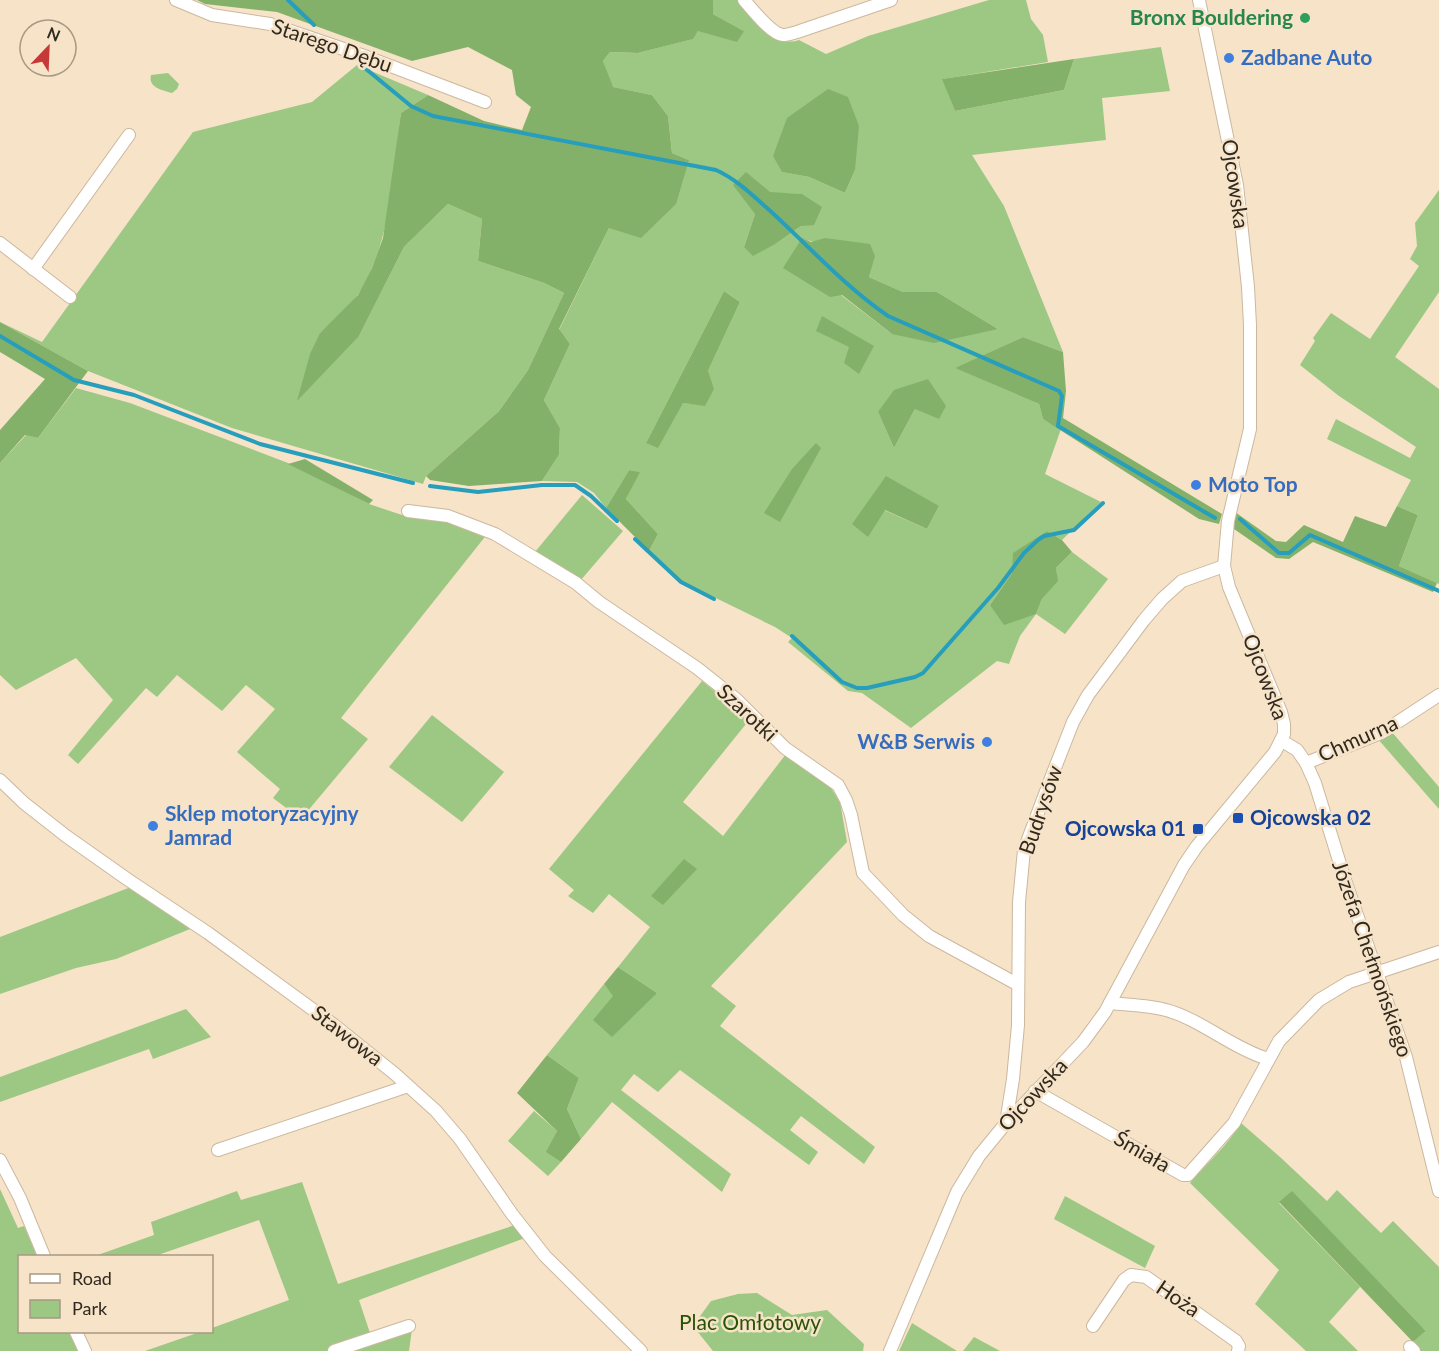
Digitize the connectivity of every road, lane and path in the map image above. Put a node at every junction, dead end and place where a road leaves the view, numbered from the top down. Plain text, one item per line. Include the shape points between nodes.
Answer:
1 (176, 0) edge
2 (744, 0) edge
3 (891, 0) edge
4 (1199, 0) edge
5 (485, 102) dead end
6 (129, 135) dead end
7 (0, 243) edge
8 (33, 269) junction
9 (70, 297) dead end
10 (408, 511) dead end
11 (1224, 566) junction
12 (1439, 695) edge
13 (1282, 741) junction
14 (1306, 763) junction
15 (0, 780) edge
16 (1439, 952) edge
17 (1377, 974) junction
18 (1017, 984) junction
19 (1110, 1003) junction
20 (1268, 1059) junction
21 (408, 1086) junction
22 (1035, 1091) junction
23 (1006, 1122) junction
24 (218, 1150) dead end
25 (0, 1160) edge
26 (1439, 1191) edge
27 (43, 1255) edge
28 (409, 1326) dead end
29 (1093, 1326) dead end
30 (76, 1333) edge
31 (85, 1351) edge
32 (334, 1351) edge
33 (641, 1351) edge
34 (890, 1351) edge
35 (1238, 1351) edge

1 - 5 street, Starego Dębu via 212,15 270,24
2 - 3 street via 782,35
4 - 11 street, Ojcowska via 1237,185 1248,287 1250,429 1228,520
6 - 8 street
7 - 8 street
8 - 9 street
10 - 18 street, Szarotki via 448,516 495,534 576,583 697,668 736,699 785,748 838,785 851,815 863,873 903,915 929,936
11 - 13 street, Ojcowska via 1281,712
11 - 18 street, Budrysów via 1182,581 1162,599 1088,695 1073,722 1024,850
12 - 14 street, Chmurna via 1381,733
13 - 14 street, Józefa Chełmońskiego via 1293,746
13 - 19 street, Ojcowska via 1184,865
14 - 17 street, Józefa Chełmońskiego
15 - 21 street, Stawowa via 66,836 334,1025
16 - 17 street, Śmiała
17 - 20 street, Śmiała via 1349,982 1319,1000 1279,1041
17 - 26 street, Józefa Chełmońskiego via 1406,1057
18 - 23 street, Budrysów via 1018,1025
19 - 20 street via 1183,1016 1251,1054
19 - 22 street, Ojcowska via 1083,1042
20 - 22 street, Śmiała via 1234,1123 1188,1175
21 - 24 street
21 - 33 street, Stawowa via 460,1139 545,1256
22 - 23 street, Ojcowska
23 - 34 street, Ojcowska via 957,1192
25 - 27 street
28 - 32 street
29 - 35 street, Hoża via 1124,1280 1131,1275 1146,1277 1215,1324 1236,1341
30 - 31 street

